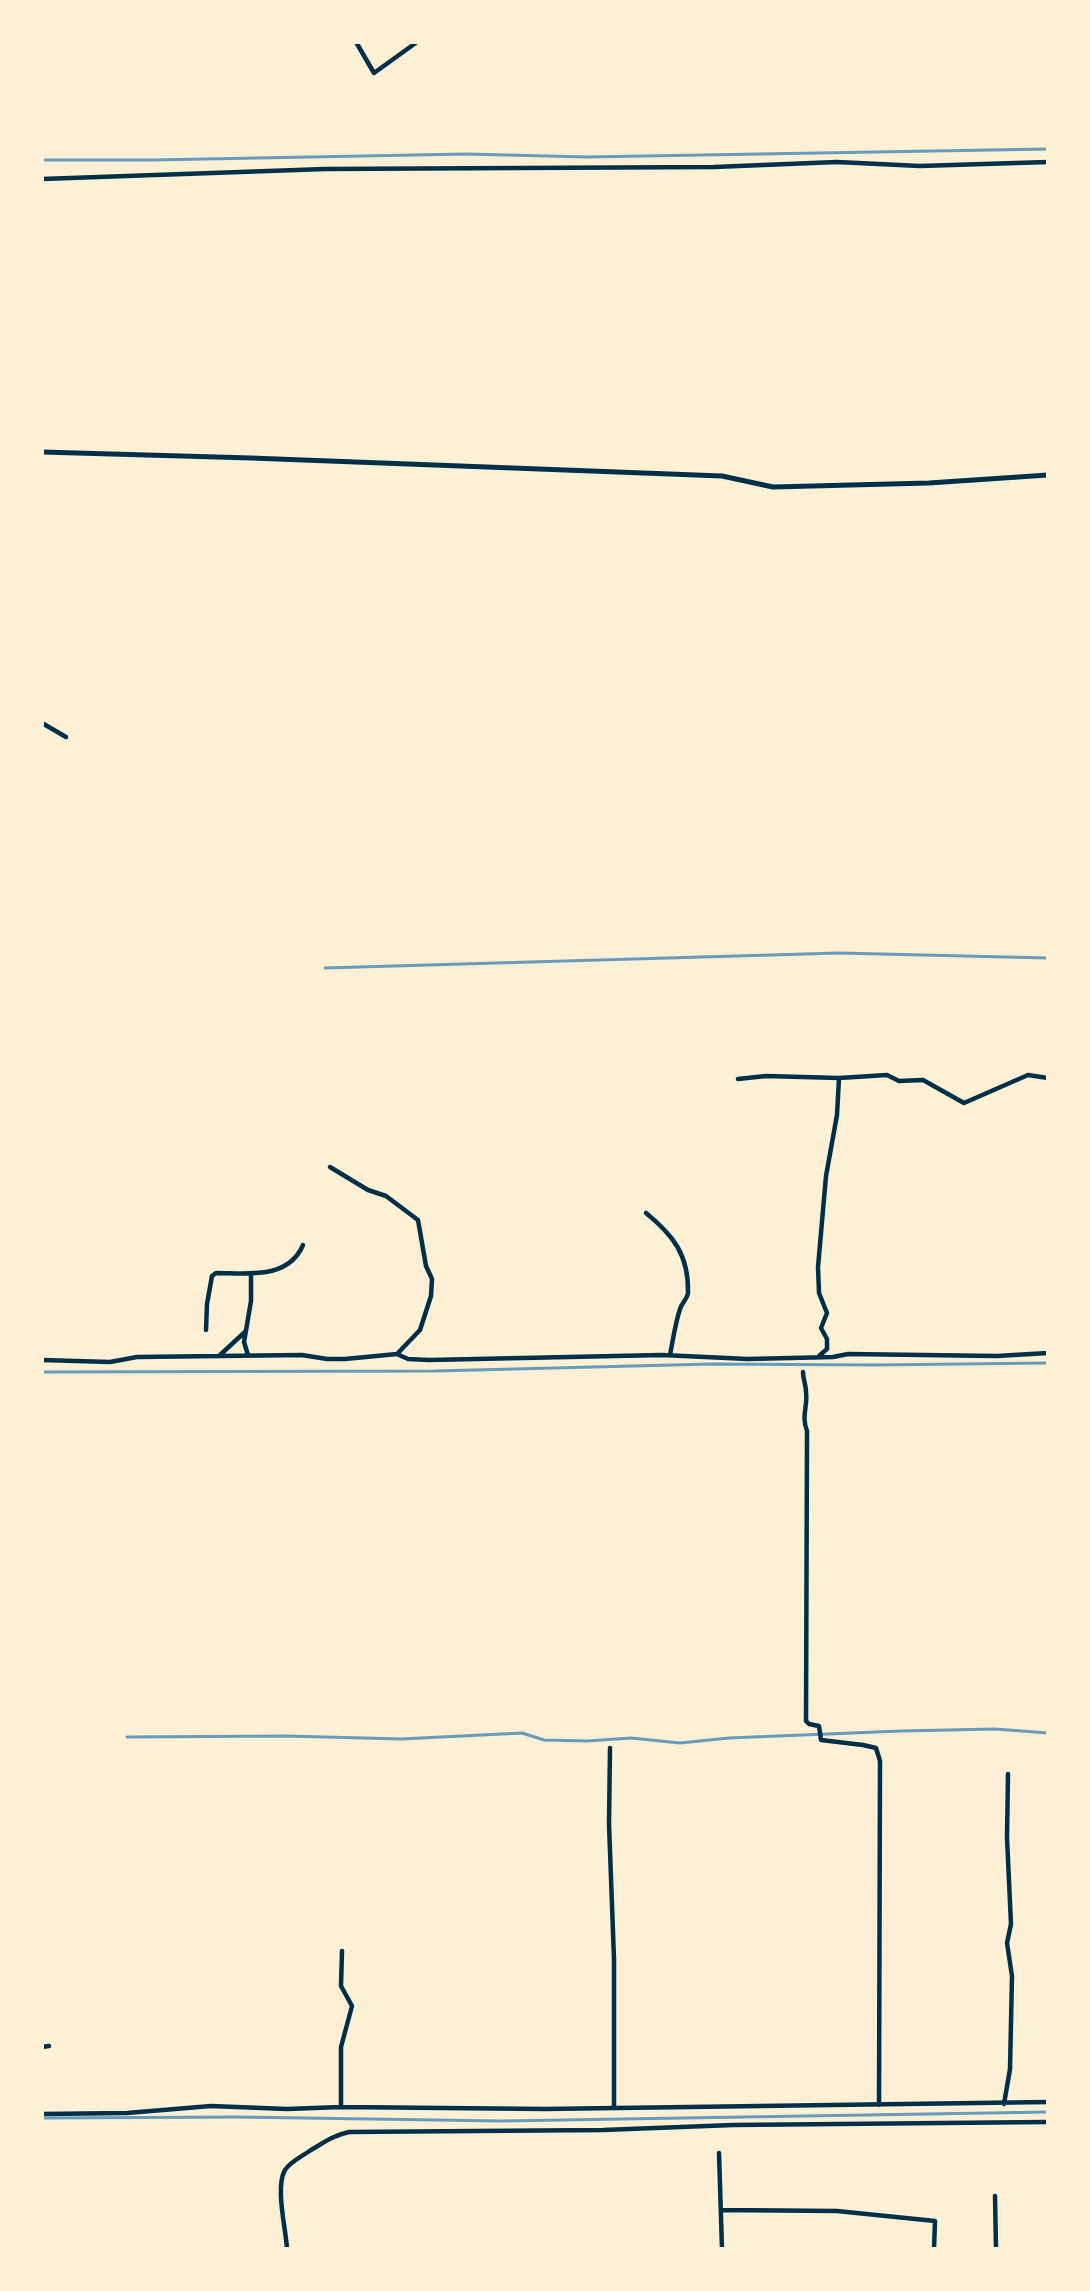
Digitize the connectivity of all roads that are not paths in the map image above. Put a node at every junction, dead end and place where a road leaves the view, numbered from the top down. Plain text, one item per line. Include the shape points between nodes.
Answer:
1 (356, 42) edge
2 (417, 42) edge
3 (1048, 162) edge
4 (42, 179) edge
5 (42, 452) edge
6 (1048, 475) edge
7 (42, 723) edge
8 (66, 737) dead end
9 (839, 1078) junction
10 (1048, 1078) edge
11 (738, 1079) dead end
12 (330, 1167) dead end
13 (646, 1213) dead end
14 (303, 1245) dead end
15 (251, 1275) junction
16 (248, 1329) junction
17 (206, 1330) dead end
18 (1048, 1353) edge
19 (397, 1354) junction
20 (220, 1355) junction
21 (248, 1355) junction
22 (670, 1355) junction
23 (819, 1356) junction
24 (42, 1360) edge
25 (803, 1372) dead end
26 (610, 1748) dead end
27 (1008, 1774) dead end
28 (342, 1951) dead end
29 (49, 2046) dead end
30 (42, 2047) edge
31 (1048, 2102) edge
32 (1004, 2104) junction
33 (879, 2105) junction
34 (341, 2107) junction
35 (614, 2108) junction
36 (42, 2114) edge
37 (1048, 2122) edge
38 (719, 2153) dead end
39 (995, 2196) dead end
40 (721, 2210) junction
41 (287, 2249) edge
42 (722, 2249) edge
43 (934, 2249) edge
44 (996, 2249) edge

1 - 2 street via 374,73
3 - 4 street via 325,170
5 - 6 street via 722,476 773,487
7 - 8 street
9 - 10 street via 886,1076 899,1081 923,1080 964,1102 1028,1075
9 - 11 street
9 - 23 street via 818,1267 819,1293 827,1313 821,1328 827,1349
12 - 19 street via 386,1196 418,1220 432,1279 431,1296 420,1330
13 - 22 street via 663,1227 683,1256 688,1293 681,1306
14 - 15 street via 299,1255 287,1265
15 - 16 street
15 - 17 street via 213,1276
16 - 20 street
16 - 21 street via 244,1342
18 - 23 street
19 - 21 street via 345,1359
19 - 22 street via 429,1360
20 - 21 street
20 - 24 street via 138,1357 111,1362
22 - 23 street via 748,1359
25 - 33 street via 807,1392 803,1422 807,1431 806,1721 819,1726 821,1740 876,1748 880,1761
26 - 35 street
27 - 32 street via 1011,1924 1007,1943 1012,1976 1010,2069
28 - 34 street via 341,1986 352,2006 341,2047
29 - 30 street
31 - 32 street
32 - 33 street
33 - 35 street
34 - 35 street
34 - 36 street via 211,2106 127,2113
37 - 41 street via 349,2132 317,2146 285,2170 282,2201
38 - 40 street
39 - 44 street
40 - 42 street
40 - 43 street via 837,2211 935,2221

